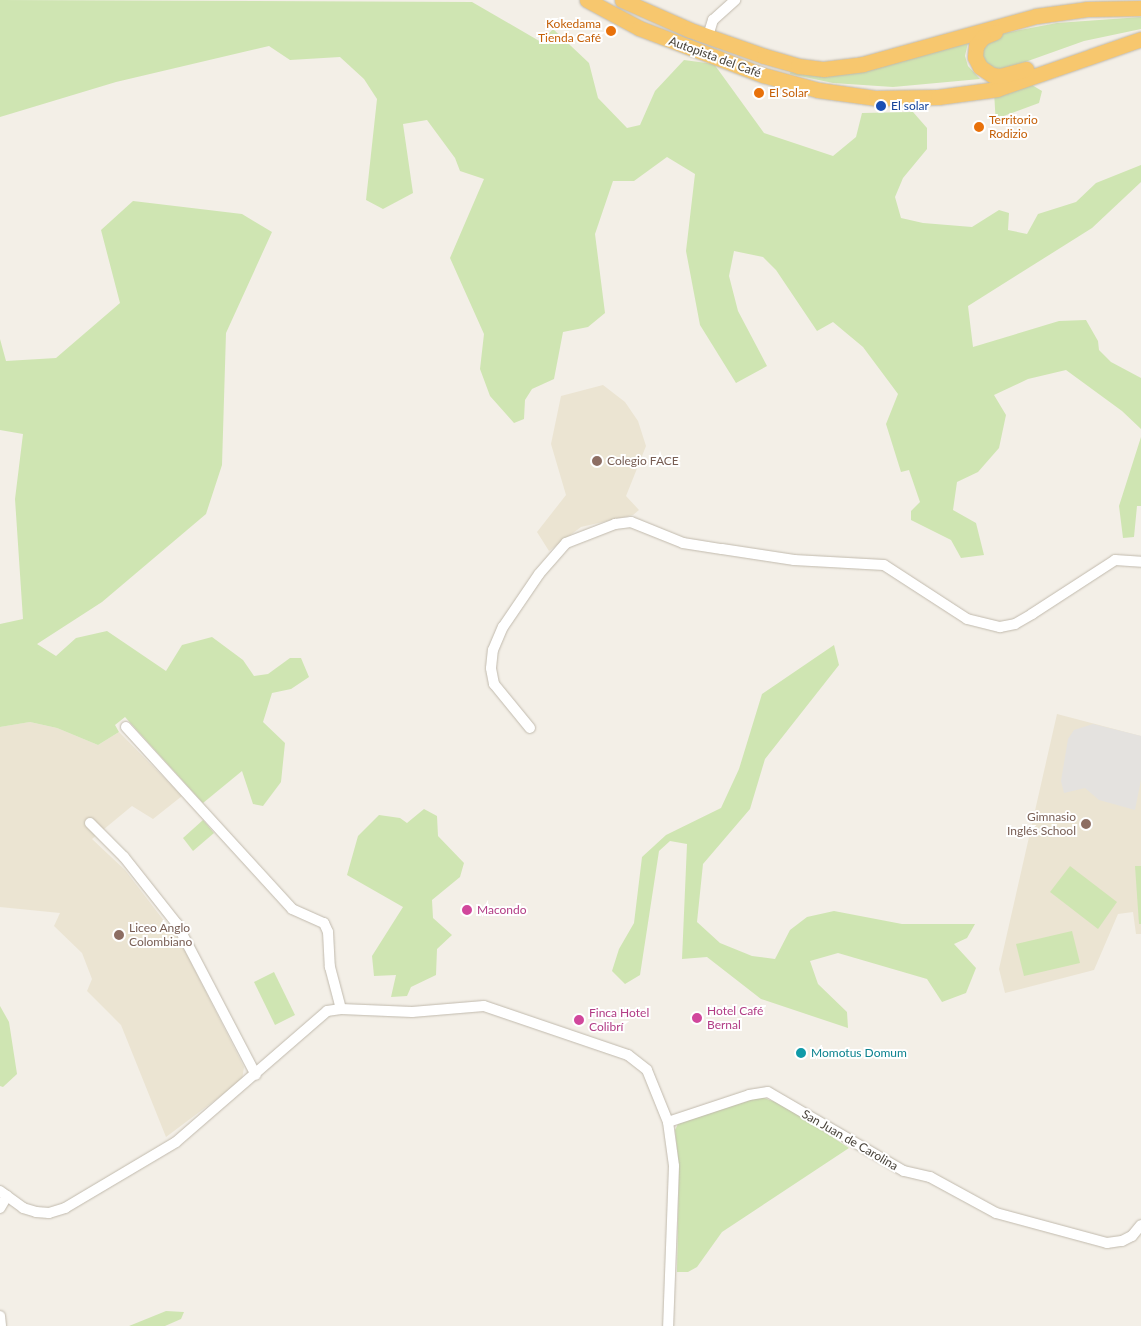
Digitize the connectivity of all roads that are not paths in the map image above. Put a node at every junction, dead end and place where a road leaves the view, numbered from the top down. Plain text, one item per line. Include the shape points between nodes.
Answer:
1 (587, 0) edge
2 (622, 0) edge
3 (735, 0) edge
4 (1106, 8) junction
5 (1141, 8) edge
6 (708, 36) junction
7 (1137, 40) edge
8 (1141, 562) edge
9 (126, 727) dead end
10 (530, 728) dead end
11 (90, 823) dead end
12 (341, 1009) junction
13 (256, 1075) junction
14 (668, 1122) junction
15 (4, 1193) edge
16 (0, 1208) edge
17 (1141, 1225) edge
18 (0, 1316) edge
19 (1, 1326) edge
20 (668, 1326) edge

1 - 7 highway, Autopista del Café via 639,28 763,75 818,90 876,98 938,97 997,88
2 - 6 highway, Autopista del Café
3 - 6 street via 714,20
4 - 5 highway, Autopista del Café
4 - 6 highway, Autopista del Café via 1020,20 837,69 798,66
4 - 7 highway via 1089,15 1037,22 989,34 976,46 977,63 992,75 1010,74 1109,38
8 - 10 street via 1115,560 1015,624 1000,627 968,619 884,565 794,560 683,542 631,522 615,524 582,534 566,543 521,597 493,650 491,668 494,684
9 - 12 street via 292,909 324,923
11 - 13 street via 124,857 177,924
12 - 13 street via 327,1011 316,1018
12 - 14 street via 412,1012 475,1005 508,1011 640,1061 647,1070
13 - 15 street via 176,1142 65,1208 49,1214 36,1212 23,1208
14 - 17 street, San Juan de Carolina via 749,1095 768,1092 904,1171 930,1178 996,1213 1107,1243 1127,1238
14 - 20 street via 674,1166
15 - 16 street
18 - 19 street

